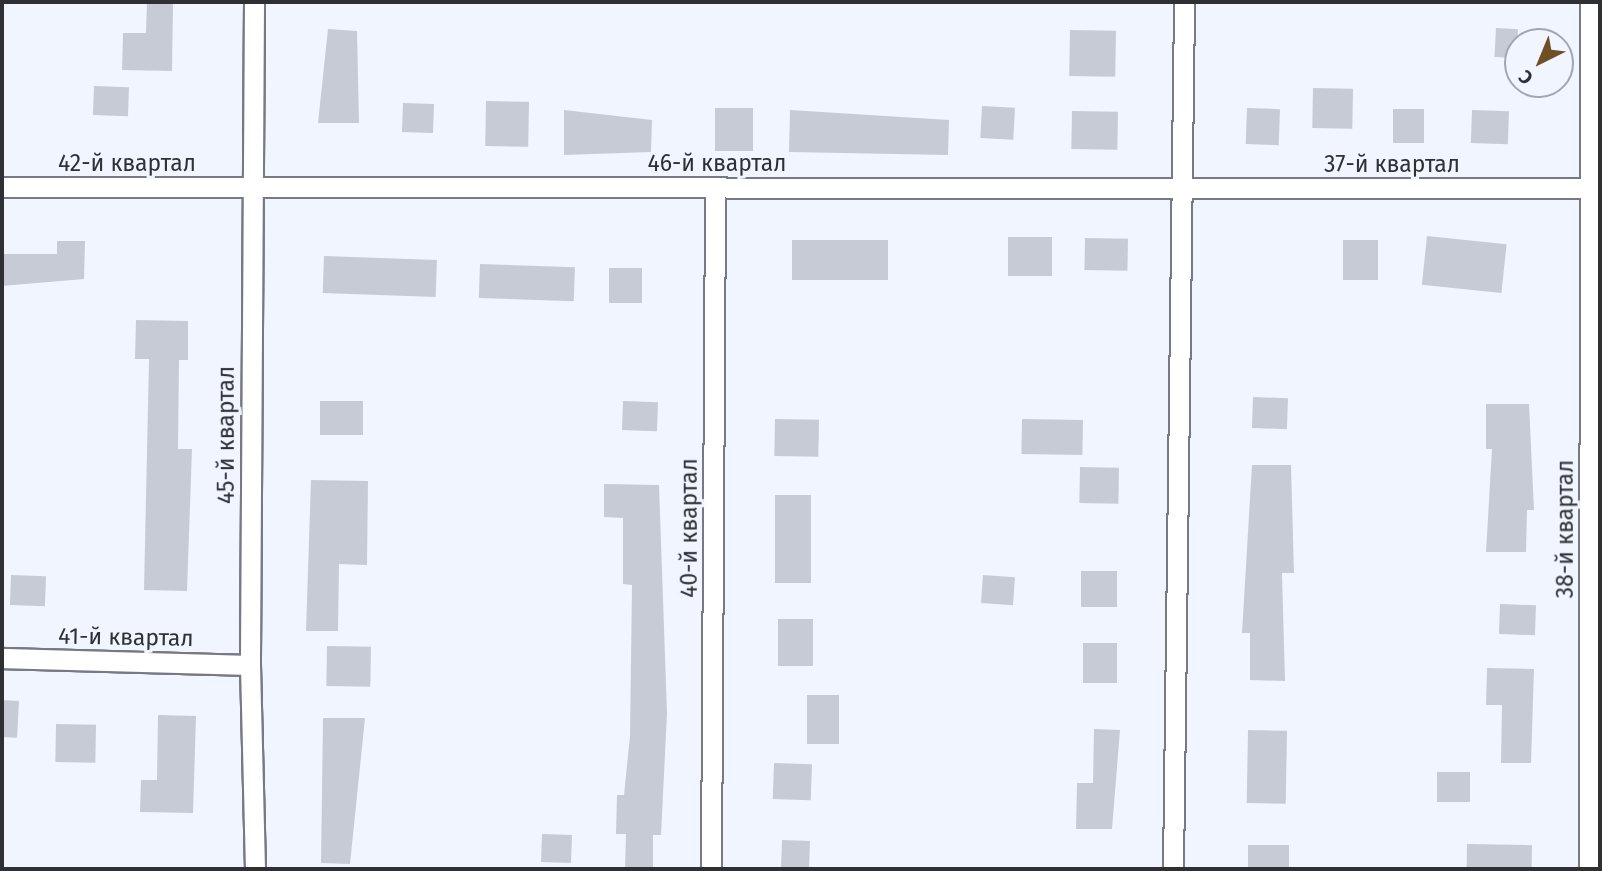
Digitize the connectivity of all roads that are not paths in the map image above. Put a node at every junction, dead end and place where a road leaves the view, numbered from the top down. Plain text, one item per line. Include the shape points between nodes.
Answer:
1 (254, 2) edge
2 (1184, 2) edge
3 (1590, 2) edge
4 (2, 187) edge
5 (251, 187) junction
6 (715, 188) junction
7 (1595, 188) edge
8 (1183, 189) junction
9 (2, 659) edge
10 (250, 665) junction
11 (255, 869) edge
12 (711, 869) edge
13 (1173, 869) edge
14 (1589, 869) edge

1 - 5 street, 45-й квартал
2 - 8 street
3 - 7 street, 38-й квартал
4 - 5 street, 42-й квартал
5 - 6 street, 46-й квартал
5 - 10 street, 45-й квартал
6 - 8 street, 46-й квартал
6 - 12 street, 40-й квартал
7 - 8 street, 37-й квартал
7 - 14 street, 38-й квартал
8 - 13 street
9 - 10 street, 41-й квартал
10 - 11 street, 45-й квартал

